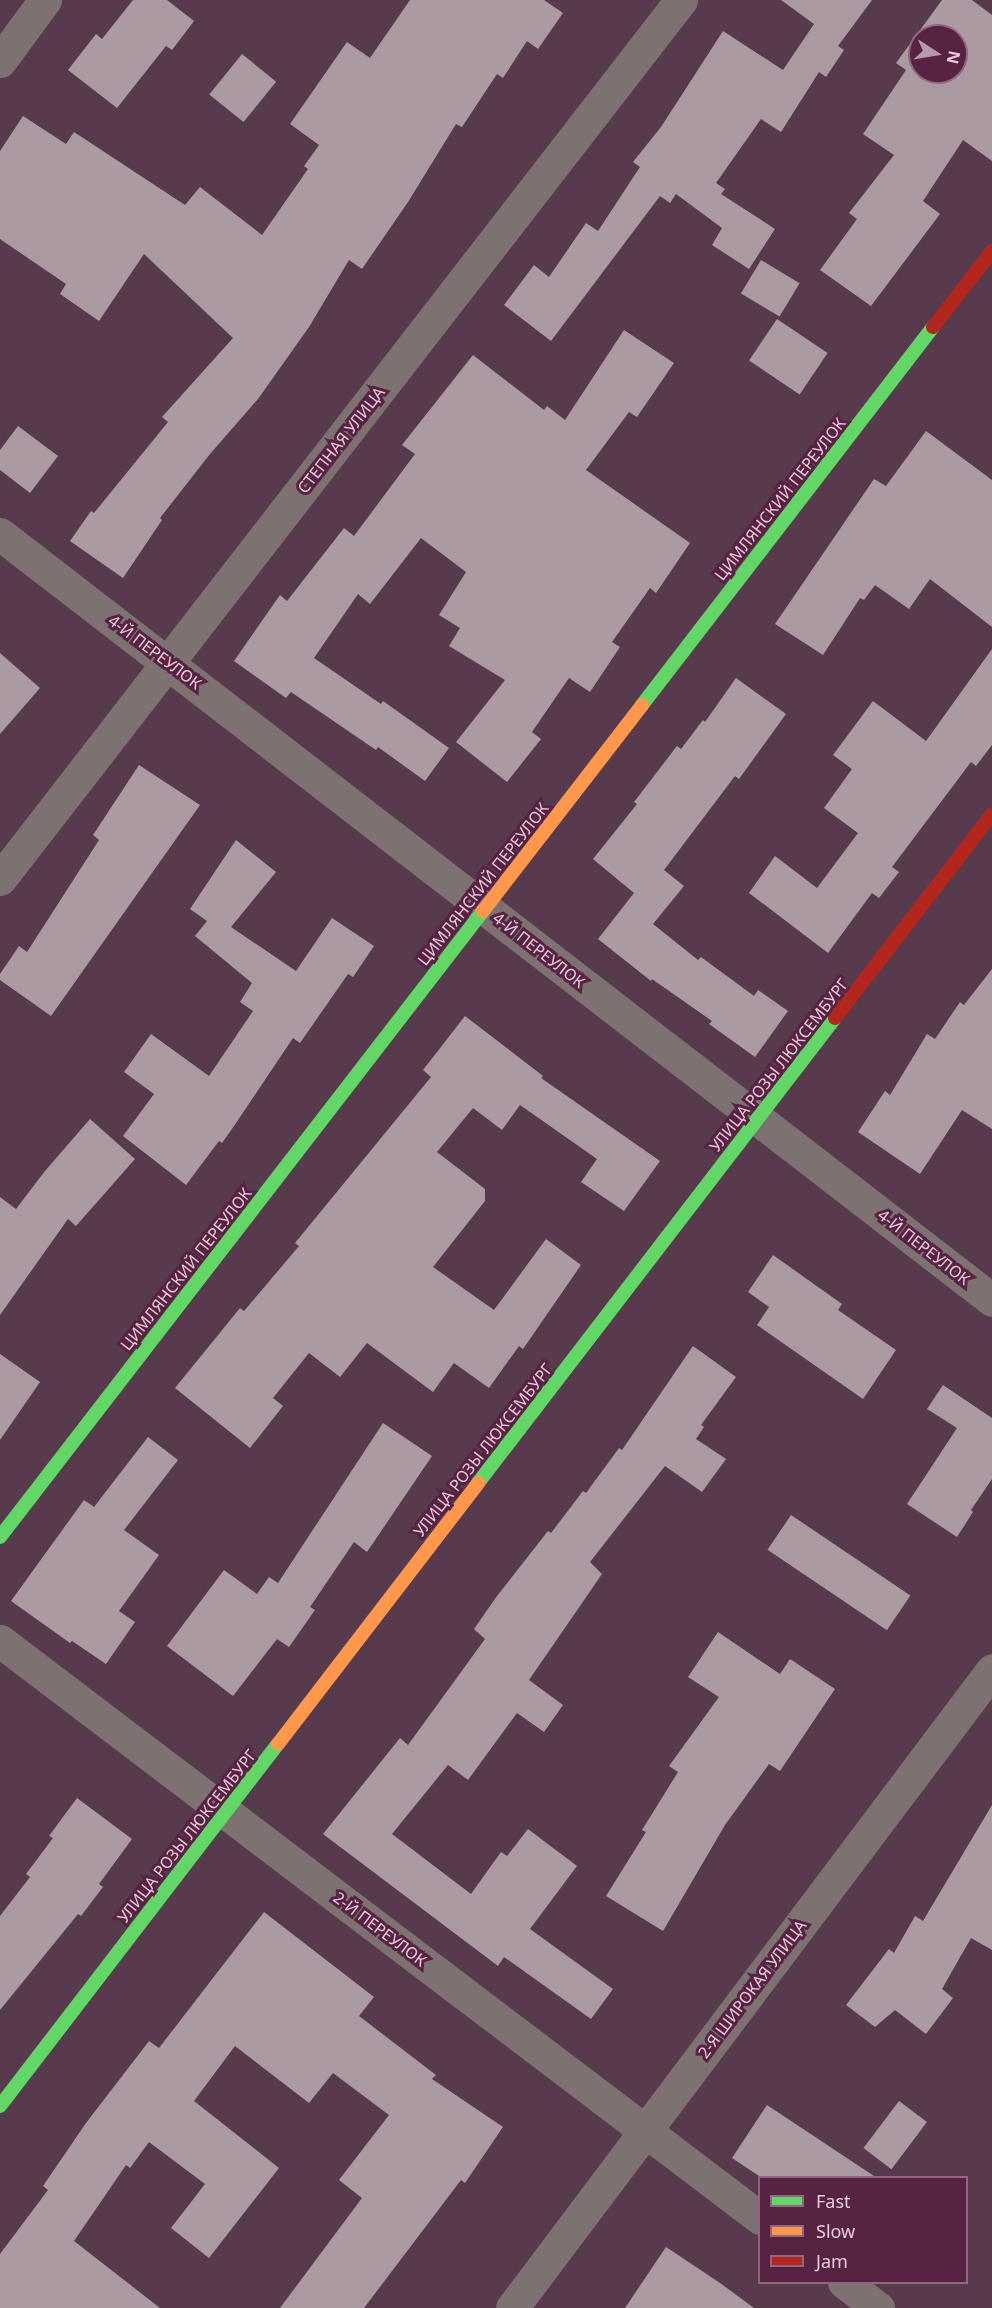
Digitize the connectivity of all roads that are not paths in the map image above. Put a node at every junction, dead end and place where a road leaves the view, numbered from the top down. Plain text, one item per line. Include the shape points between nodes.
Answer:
1 (45, 0) edge
2 (681, 0) edge
3 (0, 61) edge
4 (992, 251) edge
5 (0, 534) edge
6 (168, 662) junction
7 (990, 822) edge
8 (0, 879) edge
9 (486, 908) junction
10 (758, 1119) junction
11 (992, 1300) edge
12 (0, 1537) edge
13 (0, 1641) edge
14 (992, 1670) edge
15 (226, 1812) junction
16 (0, 2106) edge
17 (645, 2131) junction
18 (758, 2217) edge
19 (845, 2284) edge
20 (512, 2308) edge
21 (878, 2308) edge

1 - 3 street
2 - 6 street, СТЕПНАЯ УЛИЦА
4 - 9 street, ЦИМЛЯНСКИЙ ПЕРЕУЛОК
5 - 6 street, 4-Й ПЕРЕУЛОК
6 - 8 street, СТЕПНАЯ УЛИЦА
6 - 9 street, 4-Й ПЕРЕУЛОК
7 - 10 street, УЛИЦА РОЗЫ ЛЮКСЕМБУРГ
9 - 10 street, 4-Й ПЕРЕУЛОК
9 - 12 street, ЦИМЛЯНСКИЙ ПЕРЕУЛОК
10 - 11 street, 4-Й ПЕРЕУЛОК
10 - 15 street, УЛИЦА РОЗЫ ЛЮКСЕМБУРГ
13 - 15 street, 2-Й ПЕРЕУЛОК
14 - 17 street, 2-Я ШИРОКАЯ УЛИЦА
15 - 16 street, УЛИЦА РОЗЫ ЛЮКСЕМБУРГ
15 - 17 street, 2-Й ПЕРЕУЛОК
17 - 18 street, 2-Й ПЕРЕУЛОК
17 - 20 street, 2-Я ШИРОКАЯ УЛИЦА
19 - 21 street

